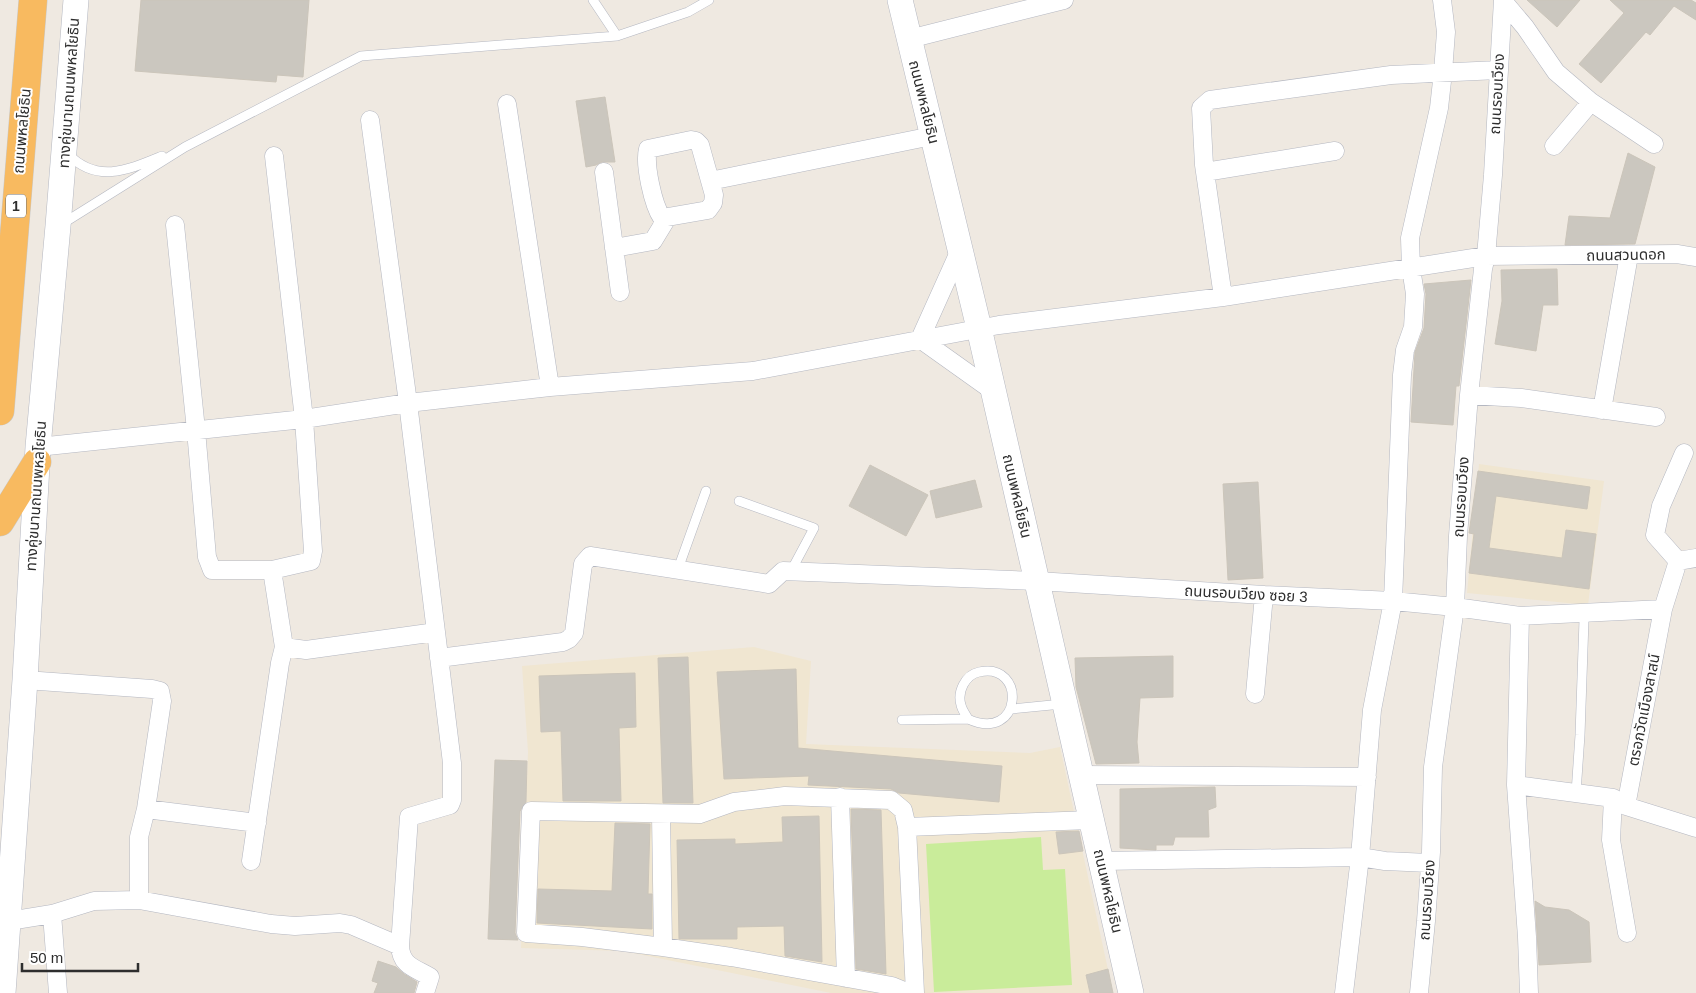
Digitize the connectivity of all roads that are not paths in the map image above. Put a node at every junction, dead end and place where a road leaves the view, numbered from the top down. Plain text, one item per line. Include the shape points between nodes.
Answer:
1 (33, 0) edge
2 (76, 0) edge
3 (593, 0) edge
4 (709, 0) edge
5 (900, 0) edge
6 (1064, 0) edge
7 (1442, 0) edge
8 (1503, 0) edge
9 (617, 36) junction
10 (909, 38) junction
11 (1498, 70) junction
12 (1443, 72) junction
13 (1591, 102) junction
14 (507, 104) dead end
15 (370, 120) dead end
16 (932, 136) junction
17 (1654, 144) dead end
18 (1554, 146) dead end
19 (185, 147) junction
20 (64, 150) junction
21 (1335, 152) dead end
22 (274, 156) dead end
23 (604, 172) dead end
24 (1206, 172) junction
25 (710, 181) junction
26 (667, 218) junction
27 (176, 224) dead end
28 (58, 226) junction
29 (614, 248) junction
30 (960, 250) junction
31 (1629, 255) junction
32 (1486, 256) junction
33 (1696, 256) edge
34 (1411, 268) junction
35 (620, 292) dead end
36 (1223, 297) junction
37 (979, 328) junction
38 (920, 339) junction
39 (550, 387) junction
40 (993, 391) junction
41 (1468, 395) junction
42 (408, 403) junction
43 (1602, 410) junction
44 (0, 411) edge
45 (1656, 417) dead end
46 (304, 419) junction
47 (196, 430) junction
48 (1684, 453) dead end
49 (37, 454) junction
50 (706, 491) dead end
51 (739, 501) dead end
52 (0, 522) edge
53 (1696, 558) edge
54 (1678, 561) junction
55 (678, 569) junction
56 (272, 570) junction
57 (791, 571) junction
58 (1036, 580) junction
59 (1264, 595) junction
60 (1393, 601) junction
61 (1455, 607) junction
62 (1663, 609) junction
63 (1520, 616) junction
64 (1584, 620) dead end
65 (436, 632) junction
66 (284, 647) junction
67 (439, 658) junction
68 (25, 680) junction
69 (1255, 694) dead end
70 (1065, 704) junction
71 (1012, 709) junction
72 (968, 719) junction
73 (902, 720) dead end
74 (1081, 775) junction
75 (1367, 777) junction
76 (1516, 785) junction
77 (1576, 794) junction
78 (840, 797) junction
79 (1619, 802) junction
80 (146, 809) junction
81 (660, 814) junction
82 (1091, 820) junction
83 (257, 823) junction
84 (908, 827) junction
85 (1696, 828) edge
86 (1360, 857) junction
87 (251, 861) dead end
88 (1101, 861) junction
89 (1429, 863) junction
90 (139, 900) junction
91 (52, 914) junction
92 (9, 921) junction
93 (1627, 933) dead end
94 (400, 946) junction
95 (663, 947) junction
96 (846, 978) junction
97 (3, 993) edge
98 (58, 993) edge
99 (425, 993) edge
100 (909, 993) edge
101 (915, 993) edge
102 (1131, 993) edge
103 (1344, 993) edge
104 (1419, 993) edge
105 (1528, 993) edge

1 - 44 highway, ถนนพหลโยธิน / 1
2 - 20 main road, ทางคู่ขนานถนนพหลโยธิน
3 - 9 lane
4 - 9 lane via 688,12
5 - 10 main road, ถนนพหลโยธิน
6 - 10 street
7 - 12 street via 1446,32
8 - 11 street, ถนนรอบเวียง
8 - 13 street via 1556,72
9 - 19 lane via 361,56
10 - 16 main road, ถนนพหลโยธิน
11 - 12 street
11 - 32 street, ถนนรอบเวียง
12 - 24 street via 1391,75 1210,100 1201,108
12 - 34 street via 1439,108 1410,238
13 - 17 street
13 - 18 street
14 - 39 street
15 - 42 street
16 - 25 street
16 - 30 main road, ถนนพหลโยธิน
19 - 20 lane via 111,173 81,166
19 - 28 lane
20 - 28 main road, ทางคู่ขนานถนนพหลโยธิน
21 - 24 street
22 - 46 street
23 - 29 street
24 - 36 street
25 - 26 street via 714,195 708,210
25 - 26 street via 700,144 696,141 648,149 646,160 658,213
26 - 29 street via 653,240
27 - 47 street
28 - 49 main road, ทางคู่ขนานถนนพหลโยธิน
29 - 35 street
30 - 37 main road, ถนนพหลโยธิน
30 - 38 street
31 - 32 street, ถนนสวนดอก
31 - 33 street, ถนนสวนดอก
31 - 43 street
32 - 34 street, ถนนสวนดอก
32 - 41 street, ถนนรอบเวียง
34 - 36 street, ถนนสวนดอก
34 - 60 street via 1416,294 1413,327 1405,350 1402,375
36 - 37 street, ถนนสวนดอก
37 - 38 street, ถนนสวนดอก
37 - 40 main road, ถนนพหลโยธิน
38 - 39 street, ถนนสวนดอก via 753,371
38 - 40 street
39 - 42 street, ถนนสวนดอก
40 - 58 main road, ถนนพหลโยธิน
41 - 43 street via 1521,398
41 - 61 street, ถนนรอบเวียง
42 - 46 street, ถนนสวนดอก
42 - 65 street
43 - 45 street
46 - 47 street, ถนนสวนดอก
46 - 56 street via 311,561
47 - 49 street, ถนนสวนดอก
47 - 56 street via 207,557 212,570
48 - 54 street via 1661,506 1655,535
49 - 52 highway
49 - 68 main road, ทางคู่ขนานถนนพหลโยธิน
50 - 55 lane
51 - 57 lane via 814,528
53 - 54 street
54 - 62 street, ตรอกวัดเมืองสาสน์
55 - 57 street via 769,584 783,571
55 - 67 street via 590,556 583,564 574,633 569,639
56 - 66 street
57 - 58 street, ถนนรอบเวียง ซอย 3
58 - 59 street, ถนนรอบเวียง ซอย 3
58 - 70 main road, ถนนพหลโยธิน
59 - 60 street, ถนนรอบเวียง ซอย 3
59 - 69 street
60 - 61 street, ถนนรอบเวียง ซอย 3
60 - 75 street via 1372,710
61 - 63 street, ถนนรอบเวียง ซอย 3
61 - 89 street, ถนนรอบเวียง via 1433,767
62 - 63 street, ถนนรอบเวียง ซอย 3
62 - 79 street, ตรอกวัดเมืองสาสน์
63 - 76 street
64 - 77 lane
65 - 66 street via 306,650
65 - 67 street
66 - 83 street
67 - 94 street via 452,763 452,800 450,805 409,817
68 - 80 street via 160,691 162,701
68 - 92 main road, ทางคู่ขนานถนนพหลโยธิน
70 - 71 lane
70 - 74 main road, ถนนพหลโยธิน
71 - 72 lane via 1003,719 992,724
71 - 72 lane via 1014,696 1010,683 1001,674 988,670 976,672 965,680 960,692 960,705
72 - 73 lane
74 - 75 street
74 - 82 main road, ถนนพหลโยธิน
75 - 86 street
76 - 77 street
76 - 105 street
77 - 79 street
78 - 81 street via 785,796 734,802 700,814
78 - 84 street via 891,800 903,810
78 - 96 street
79 - 85 street
79 - 93 street, ตรอกวัดเมืองสาสน์ via 1611,840
80 - 83 street
80 - 90 street via 139,837
81 - 95 street
81 - 95 street via 531,810 526,933
82 - 84 street
82 - 88 main road, ถนนพหลโยธิน
83 - 87 street
84 - 101 street
86 - 88 street
86 - 89 street
86 - 103 street
88 - 102 main road, ถนนพหลโยธิน
89 - 104 street, ถนนรอบเวียง
90 - 91 street via 94,901
90 - 94 street via 272,924 351,924
91 - 92 street
91 - 98 street
92 - 97 main road, ทางคู่ขนานถนนพหลโยธิน
94 - 99 street via 406,963 430,976
95 - 96 street
96 - 100 street via 892,986

